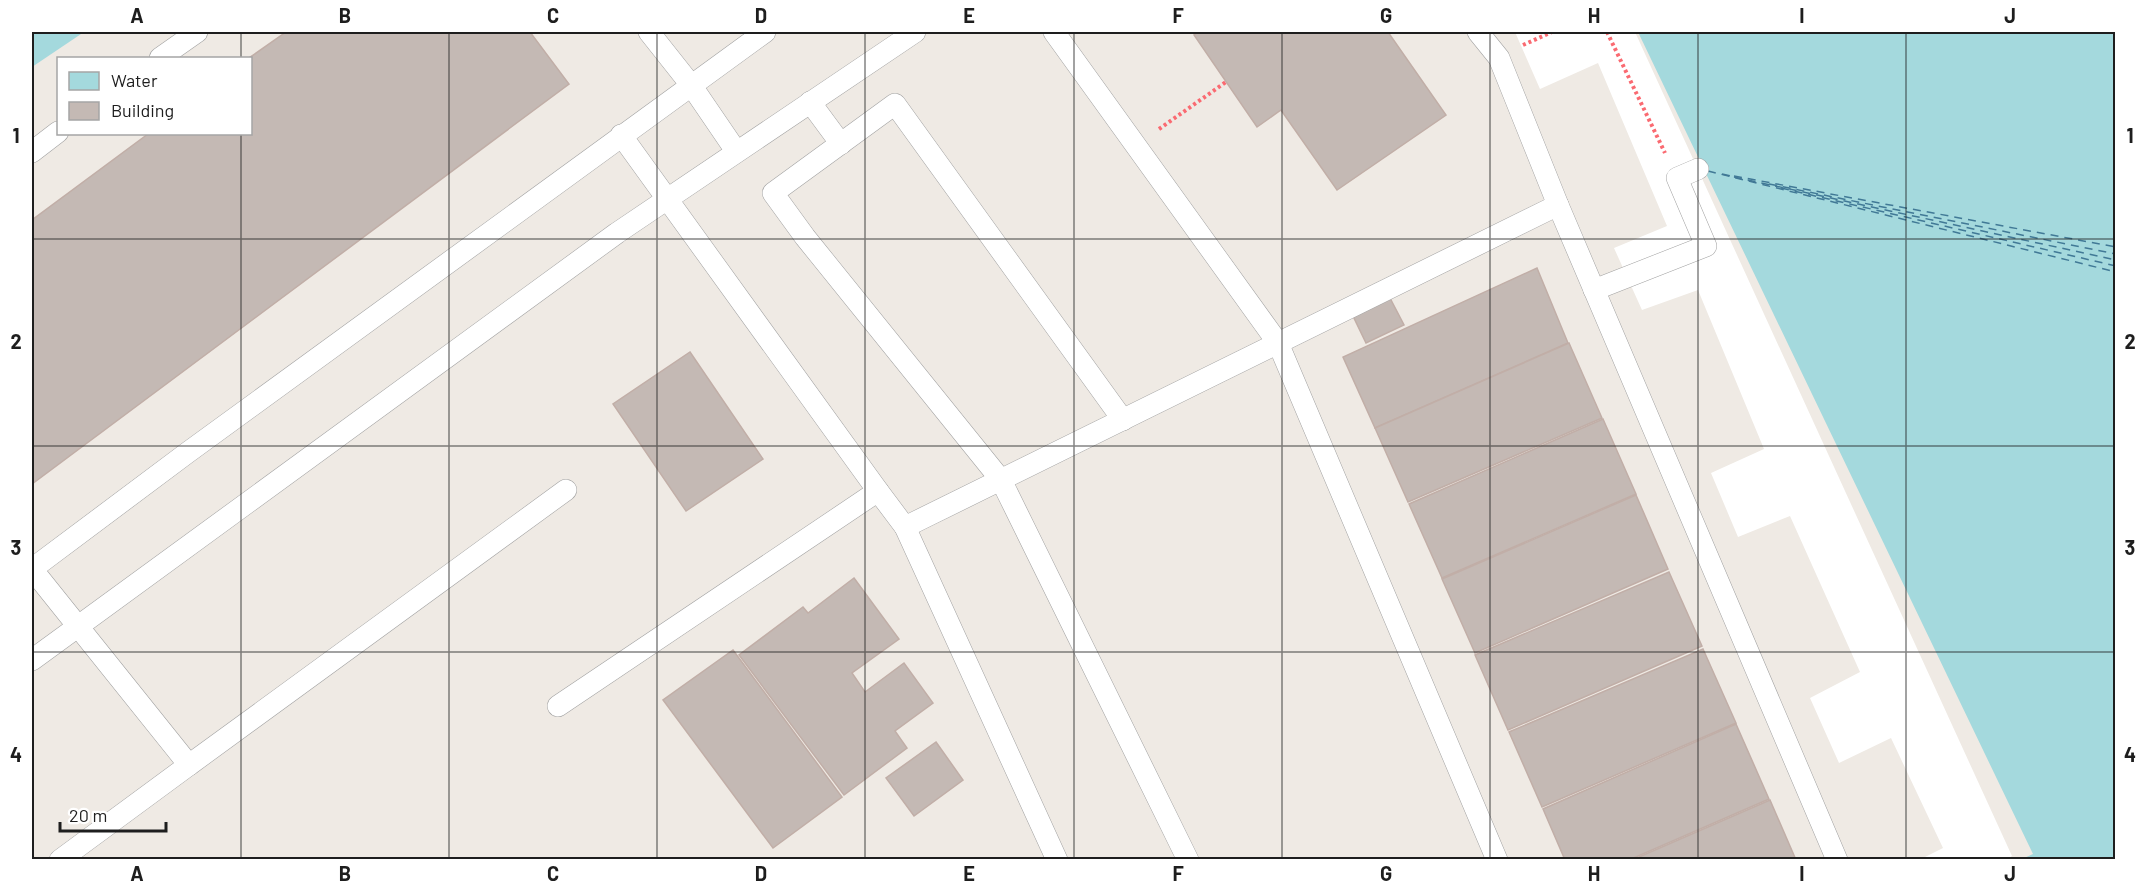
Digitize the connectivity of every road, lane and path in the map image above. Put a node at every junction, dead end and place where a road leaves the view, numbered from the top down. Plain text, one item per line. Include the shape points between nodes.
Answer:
1 (197, 32) edge
2 (649, 32) edge
3 (765, 32) edge
4 (915, 32) edge
5 (1054, 32) edge
6 (1478, 32) edge
7 (1607, 32) edge
8 (161, 57) edge
9 (1226, 82) dead end
10 (691, 85) junction
11 (810, 102) junction
12 (57, 133) edge
13 (621, 135) junction
14 (841, 144) junction
15 (1136, 145) junction
16 (736, 151) junction
17 (32, 152) edge
18 (1698, 169) dead end
19 (1677, 178) junction
20 (666, 198) junction
21 (1558, 205) junction
22 (1594, 290) junction
23 (1278, 343) junction
24 (1123, 420) junction
25 (1001, 480) junction
26 (566, 490) dead end
27 (878, 491) junction
28 (906, 527) junction
29 (32, 569) edge
30 (78, 625) junction
31 (32, 660) edge
32 (558, 706) dead end
33 (189, 765) junction
34 (60, 860) edge
35 (1057, 860) edge
36 (1188, 860) edge
37 (1497, 860) edge
38 (1837, 860) edge

1 - 8 lane
2 - 10 lane
3 - 10 lane
4 - 11 lane
5 - 15 lane
6 - 21 lane via 1498,58
7 - 19 path
9 - 15 path
10 - 13 lane
10 - 16 lane
11 - 14 lane
11 - 16 lane
12 - 17 lane
13 - 20 lane
13 - 29 lane
14 - 24 lane via 895,104
14 - 25 lane via 773,193
15 - 23 lane
16 - 20 lane
18 - 19 lane
19 - 22 lane via 1707,246
20 - 27 lane
20 - 30 lane
21 - 22 lane
21 - 23 lane
22 - 38 lane
23 - 24 lane
23 - 37 lane
24 - 25 lane
25 - 28 lane
25 - 36 lane
26 - 33 lane
27 - 28 lane
27 - 32 lane
28 - 35 lane
29 - 30 lane
30 - 31 lane
30 - 33 lane
33 - 34 lane

